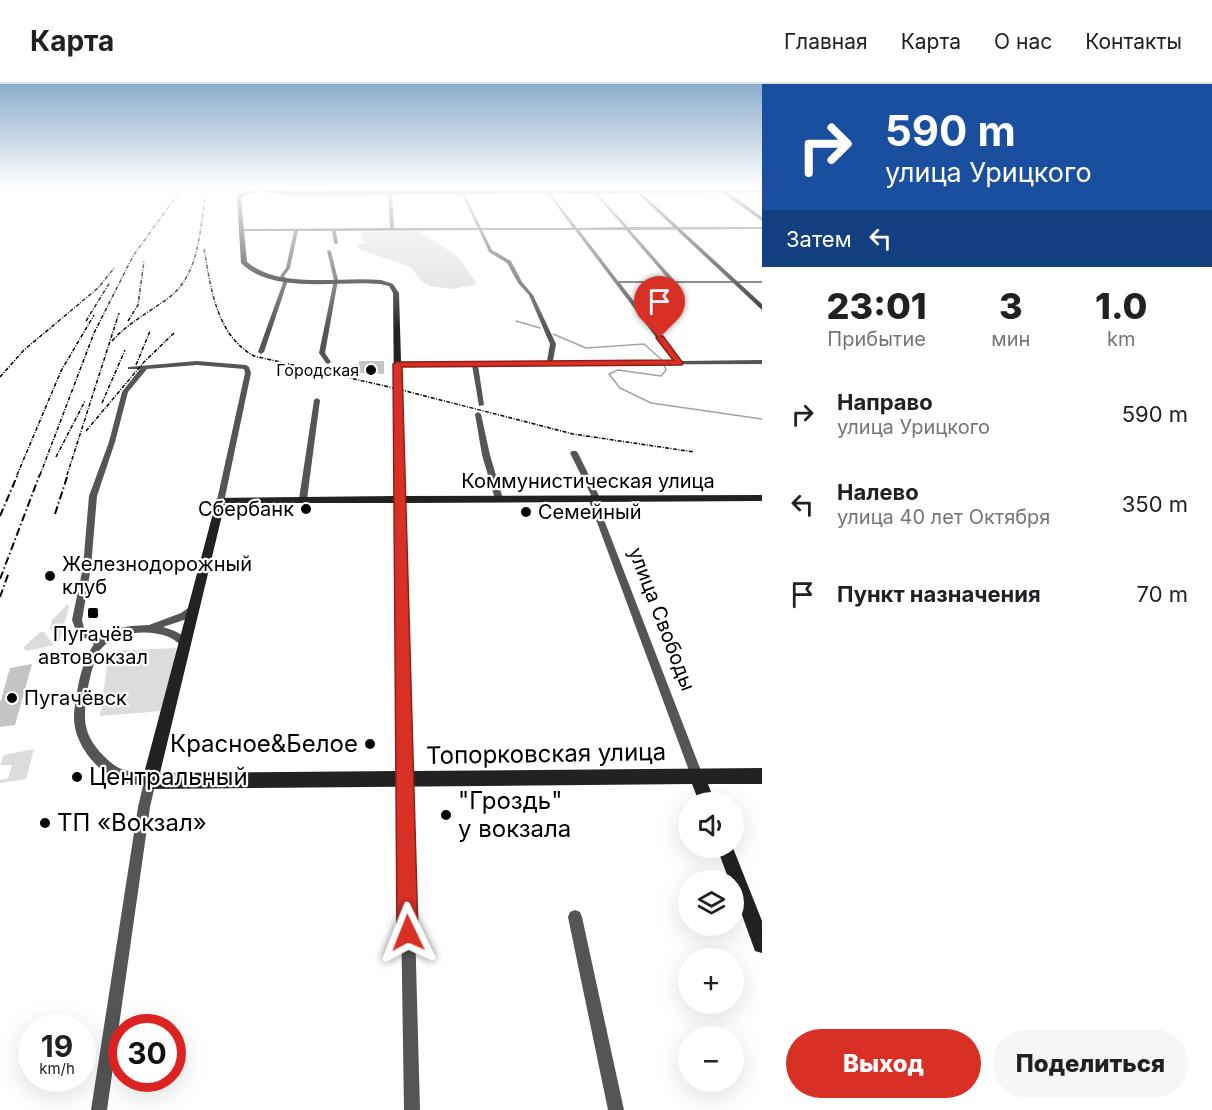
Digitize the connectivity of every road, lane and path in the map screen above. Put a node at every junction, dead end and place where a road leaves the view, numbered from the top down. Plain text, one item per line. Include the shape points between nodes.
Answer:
1 (241, 235) edge
2 (295, 235) edge
3 (335, 235) edge
4 (482, 235) edge
5 (581, 235) edge
6 (631, 235) edge
7 (682, 235) edge
8 (336, 243) dead end
9 (329, 251) dead end
10 (285, 280) junction
11 (336, 280) junction
12 (673, 281) junction
13 (619, 282) junction
14 (733, 282) junction
15 (762, 282) edge
16 (762, 308) edge
17 (261, 352) dead end
18 (328, 362) dead end
19 (762, 362) edge
20 (550, 363) junction
21 (679, 363) junction
22 (397, 364) junction
23 (475, 364) junction
24 (130, 368) dead end
25 (144, 368) junction
26 (317, 400) dead end
27 (481, 405) dead end
28 (478, 414) dead end
29 (574, 453) dead end
30 (592, 498) junction
31 (762, 498) edge
32 (303, 499) junction
33 (399, 499) junction
34 (499, 499) junction
35 (221, 500) junction
36 (195, 603) junction
37 (148, 629) junction
38 (100, 643) junction
39 (185, 643) junction
40 (697, 776) junction
41 (762, 776) edge
42 (405, 780) junction
43 (150, 781) junction
44 (703, 792) edge
45 (729, 858) edge
46 (574, 917) dead end
47 (762, 944) edge
48 (99, 1110) edge
49 (412, 1110) edge
50 (616, 1110) edge

1 - 10 street via 247,268
2 - 10 street via 288,268 282,276
3 - 8 street
4 - 20 street via 490,251 509,262 531,295 553,344
5 - 13 street
6 - 12 street
7 - 14 street
9 - 11 street
10 - 11 street
10 - 17 street
11 - 18 street via 322,354
11 - 22 street via 381,282 394,289
12 - 13 street
12 - 14 street
13 - 21 street
14 - 15 street
14 - 16 street
19 - 21 street
20 - 21 street
20 - 23 street
22 - 23 street
22 - 33 street
23 - 27 street
24 - 25 street
25 - 35 street via 196,363 246,367 248,373
25 - 38 street via 125,392 93,496 87,567 77,620 80,630
26 - 32 street
28 - 34 street
29 - 30 street, улица Свободы via 595,496
30 - 31 street, Коммунистическая улица
30 - 34 street, Коммунистическая улица
30 - 40 street, улица Свободы
32 - 33 street, Коммунистическая улица
32 - 35 street
33 - 34 street, Коммунистическая улица
33 - 42 street
35 - 36 street
36 - 37 street via 171,622
36 - 39 street
37 - 38 street via 124,632
37 - 39 street via 169,631
38 - 43 street via 86,674 79,718 85,741 101,762 120,775
39 - 43 street
40 - 41 street, Топорковская улица
40 - 42 street, Топорковская улица
40 - 44 street, улица Свободы
42 - 43 street, Топорковская улица
42 - 49 street
43 - 48 street
45 - 47 street
46 - 50 street

